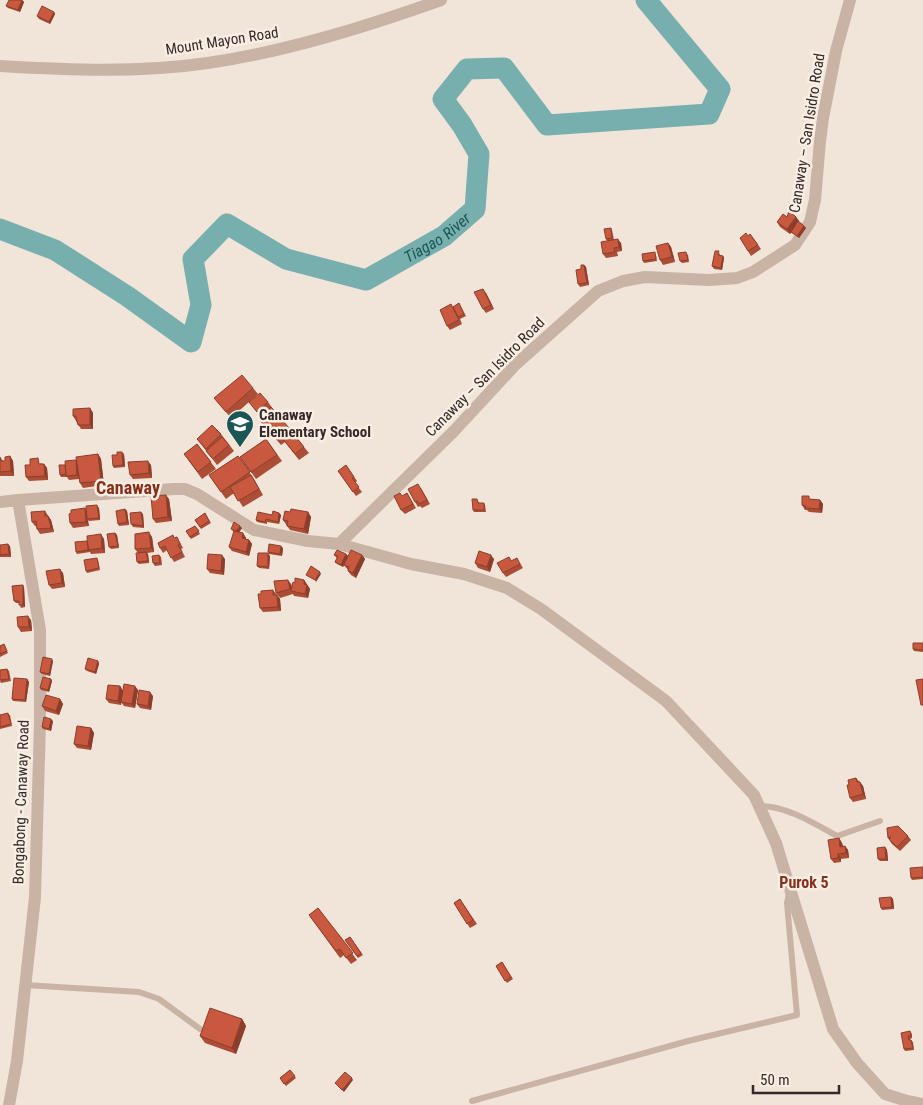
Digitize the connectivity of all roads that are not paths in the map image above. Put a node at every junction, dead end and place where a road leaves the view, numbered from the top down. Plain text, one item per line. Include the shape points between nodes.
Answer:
1 (441, 0) edge
2 (850, 0) edge
3 (0, 66) edge
4 (18, 500) junction
5 (0, 502) edge
6 (339, 544) junction
7 (760, 806) junction
8 (880, 821) dead end
9 (791, 889) junction
10 (25, 985) junction
11 (200, 1029) edge
12 (472, 1102) dead end
13 (923, 1104) edge
14 (9, 1105) edge

1 - 3 street, Mount Mayon Road via 318,41 206,63 75,70
2 - 6 street, Canaway – San Isidro Road via 823,118 815,200 810,222 795,246 753,272 736,278 645,278 623,281 598,292 515,365 454,431
4 - 5 street
4 - 6 street via 185,489 254,530
4 - 10 street, Bongabong - Canaway Road via 40,630 35,896
6 - 7 street via 411,564 464,574 507,588 541,609 666,702 754,795
7 - 8 lane via 773,806 837,836
7 - 9 street
9 - 12 lane via 786,903 797,1015 688,1041
9 - 13 street via 833,1030 885,1094
10 - 11 lane via 139,992 159,999
10 - 14 street, Bongabong - Canaway Road

